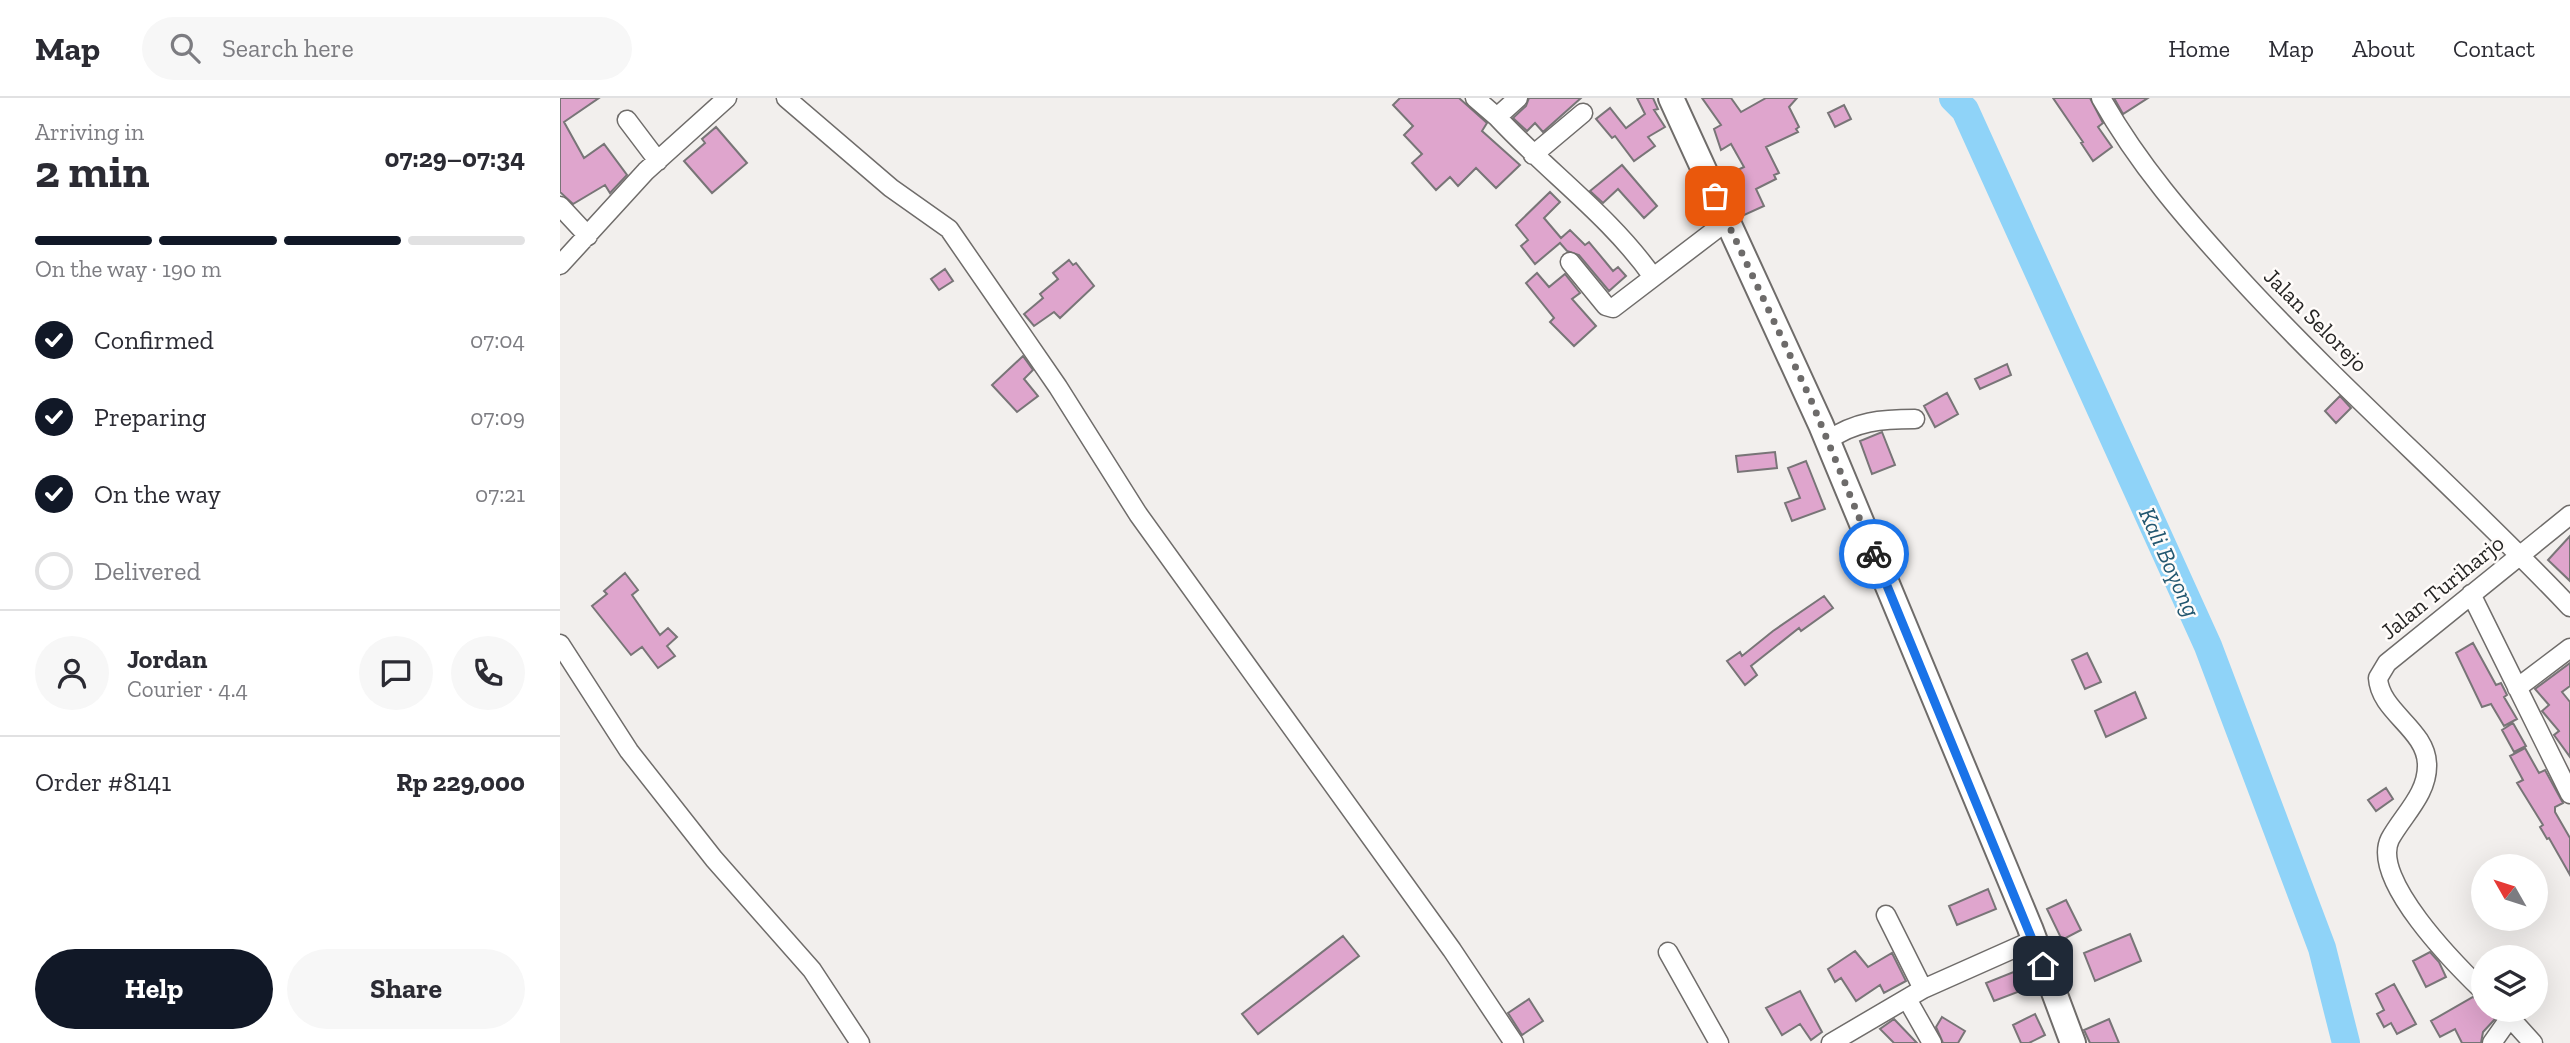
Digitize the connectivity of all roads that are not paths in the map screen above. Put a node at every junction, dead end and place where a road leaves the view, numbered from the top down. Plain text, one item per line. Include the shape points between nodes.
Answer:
1 (727, 98) edge
2 (786, 98) edge
3 (1475, 98) edge
4 (1518, 98) edge
5 (1671, 98) edge
6 (2101, 98) edge
7 (1583, 113) dead end
8 (1497, 117) junction
9 (627, 120) dead end
10 (1532, 155) junction
11 (658, 162) junction
12 (560, 206) edge
13 (1727, 220) junction
14 (588, 236) junction
15 (1570, 262) dead end
16 (560, 265) edge
17 (1653, 277) junction
18 (1915, 419) dead end
19 (1824, 433) junction
20 (2570, 515) edge
21 (2521, 555) junction
22 (2471, 594) junction
23 (2570, 607) edge
24 (560, 644) edge
25 (2570, 648) edge
26 (2517, 688) junction
27 (2564, 769) edge
28 (2570, 794) edge
29 (1886, 915) dead end
30 (2033, 940) junction
31 (1668, 952) dead end
32 (2471, 979) edge
33 (1923, 989) junction
34 (1907, 999) junction
35 (2502, 1022) edge
36 (2515, 1022) edge
37 (860, 1043) edge
38 (1514, 1043) edge
39 (1718, 1043) edge
40 (1831, 1043) edge
41 (1932, 1043) edge
42 (2073, 1043) edge
43 (2492, 1043) edge
44 (2533, 1043) edge

1 - 11 street
2 - 38 street via 891,188 949,229 1058,387 1138,514
3 - 8 street
4 - 8 street
5 - 13 main road
6 - 21 street, Jalan Selorejo via 2167,198 2276,318
7 - 10 street
8 - 10 street
9 - 11 street
10 - 17 street via 1615,229
11 - 14 street
12 - 14 street
13 - 17 street
13 - 19 main road
14 - 16 street
15 - 17 street via 1609,308
18 - 19 street via 1872,420
19 - 30 main road
20 - 21 street, Jalan Turiharjo
21 - 22 street, Jalan Turiharjo
21 - 23 street, Jalan Selorejo
22 - 26 street
22 - 32 street, Jalan Turiharjo via 2387,663 2378,678 2382,695 2420,741 2427,763 2411,810 2386,847 2388,868 2422,926
24 - 37 street via 629,751 714,859 813,970
25 - 26 street
26 - 27 street
27 - 28 street
29 - 33 street
30 - 33 street
30 - 42 main road
31 - 39 street
33 - 34 street
34 - 40 street
34 - 41 street
35 - 43 street
36 - 44 street

